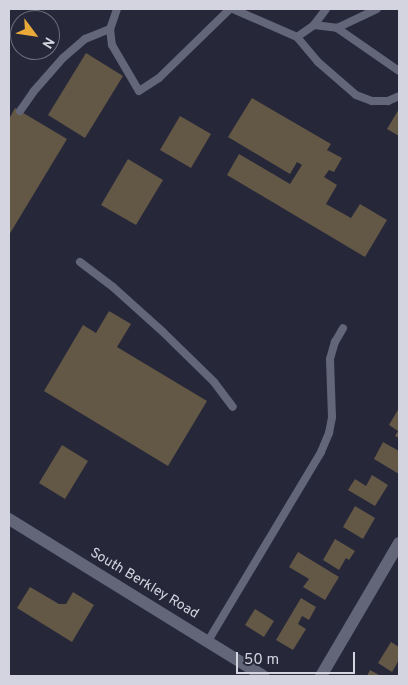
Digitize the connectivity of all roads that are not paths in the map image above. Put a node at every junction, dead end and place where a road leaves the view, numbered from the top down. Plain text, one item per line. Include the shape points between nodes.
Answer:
1 (117, 9) edge
2 (232, 9) edge
3 (326, 9) edge
4 (377, 9) edge
5 (314, 25) junction
6 (336, 28) junction
7 (110, 29) junction
8 (297, 37) junction
9 (399, 71) edge
10 (399, 96) edge
11 (20, 111) dead end
12 (80, 262) dead end
13 (342, 328) dead end
14 (233, 407) dead end
15 (9, 519) edge
16 (399, 543) edge
17 (208, 641) junction
18 (263, 676) edge
19 (321, 676) edge

1 - 7 lane
2 - 7 lane via 159,78 139,92 112,45
2 - 8 lane
3 - 5 lane
4 - 6 lane
5 - 6 lane
5 - 8 lane
6 - 9 lane
7 - 11 lane via 85,39 63,58
8 - 10 lane via 318,62 356,95 372,101 388,101
12 - 14 lane via 163,332 214,382
13 - 17 lane via 330,359 330,433
15 - 17 street, South Berkley Road
16 - 19 street
17 - 18 street, South Berkley Road

